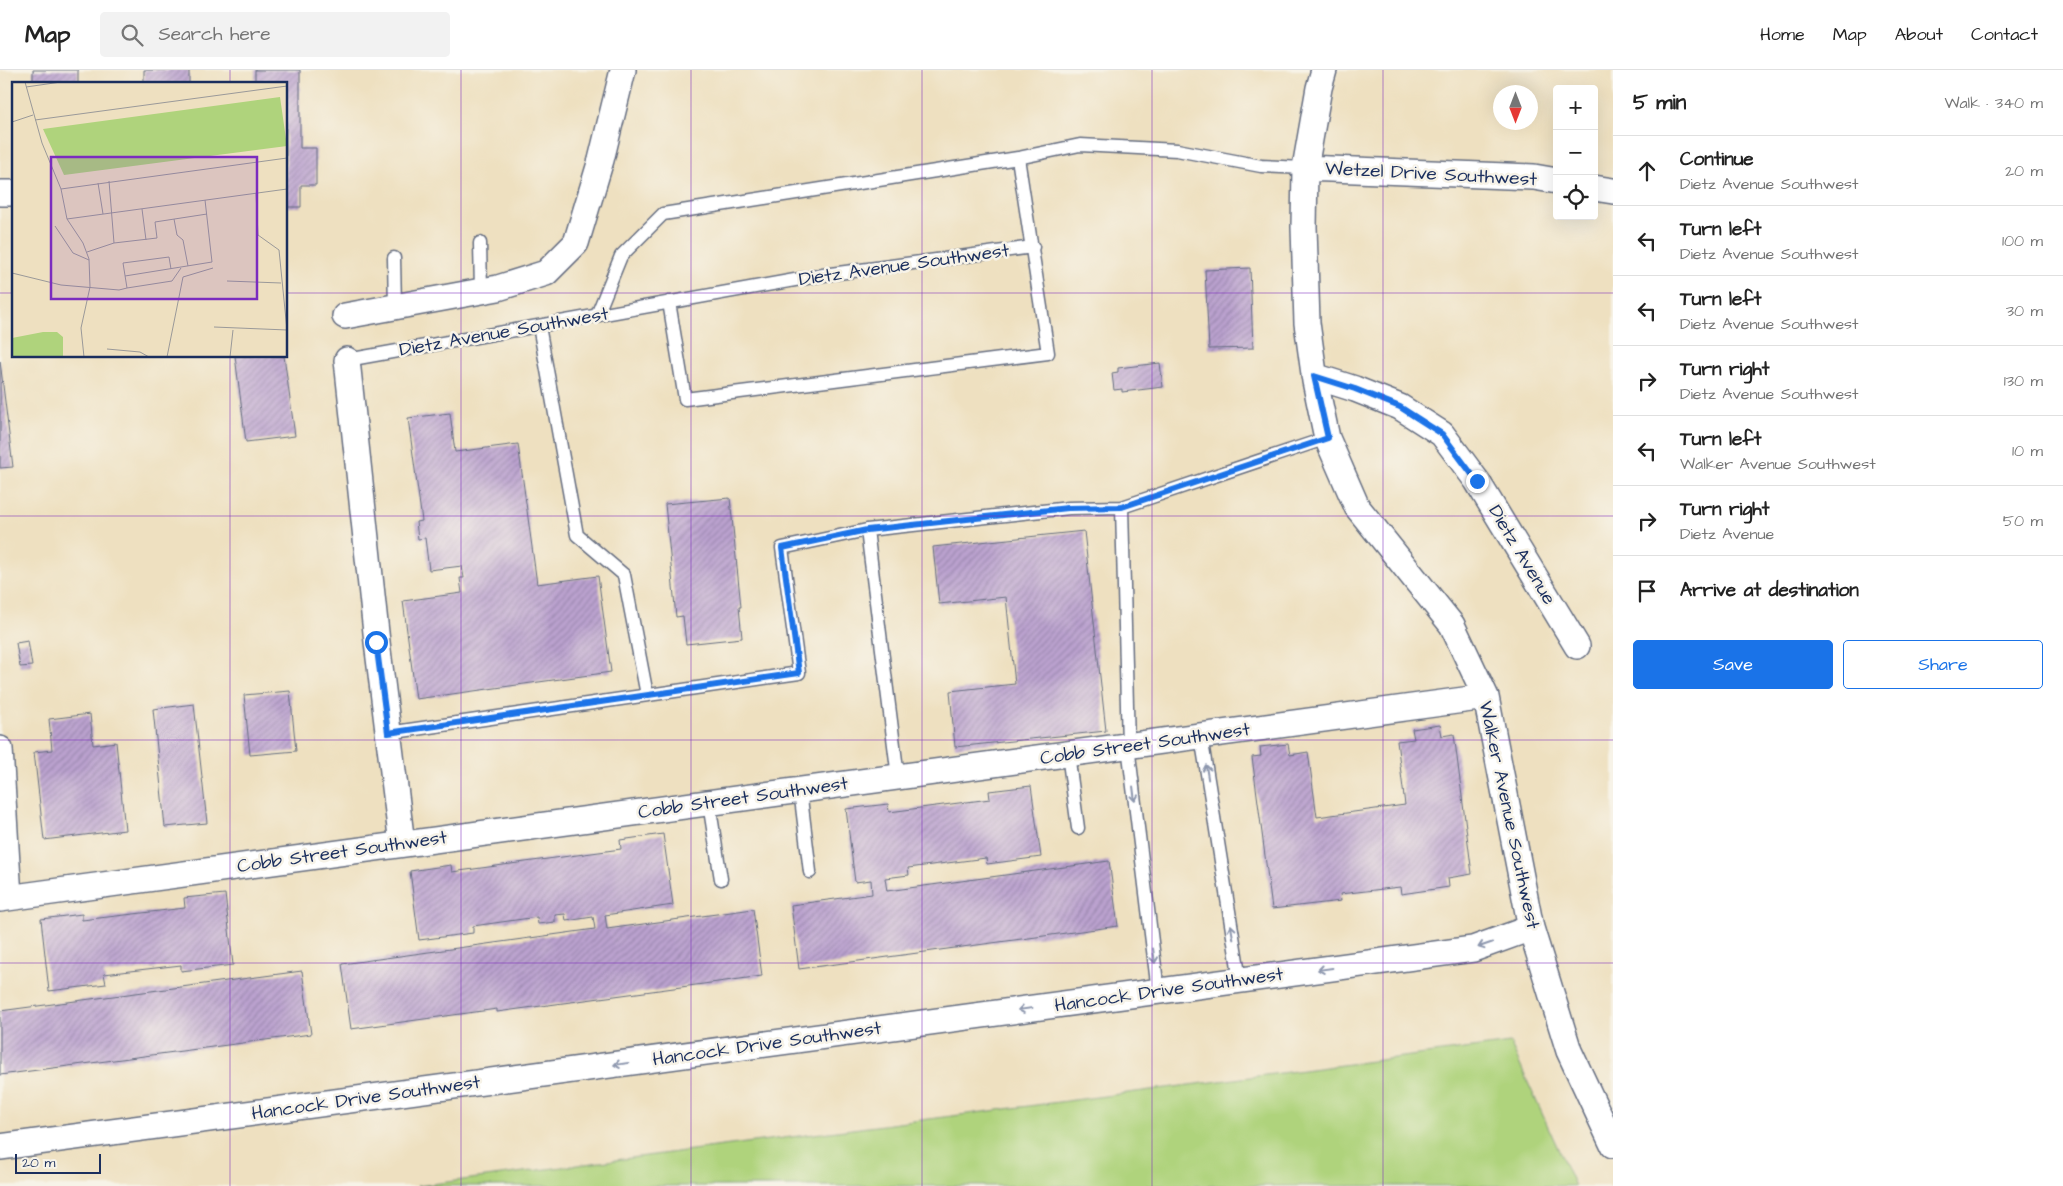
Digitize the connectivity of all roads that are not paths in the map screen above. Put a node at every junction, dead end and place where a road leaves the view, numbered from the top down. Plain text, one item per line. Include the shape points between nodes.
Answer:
1 (623, 70) edge
2 (1324, 70) edge
3 (1018, 158) junction
4 (1305, 168) junction
5 (1553, 180) edge
6 (1598, 189) edge
7 (1613, 191) edge
8 (480, 243) dead end
9 (1033, 248) junction
10 (394, 258) dead end
11 (481, 290) junction
12 (669, 302) junction
13 (395, 307) junction
14 (597, 315) junction
15 (345, 316) dead end
16 (539, 326) junction
17 (347, 360) joint
18 (1314, 376) junction
19 (1328, 438) junction
20 (1122, 507) junction
21 (867, 530) junction
22 (1577, 646) dead end
23 (647, 695) junction
24 (1486, 697) junction
25 (388, 733) junction
26 (1201, 736) junction
27 (1128, 746) junction
28 (0, 749) edge
29 (1068, 754) junction
30 (898, 777) junction
31 (800, 790) junction
32 (709, 803) junction
33 (1078, 828) dead end
34 (402, 844) junction
35 (810, 872) dead end
36 (720, 879) dead end
37 (5, 898) edge
38 (1531, 928) junction
39 (1240, 980) junction
40 (1158, 991) junction
41 (1613, 1145) edge
42 (0, 1147) edge

1 - 11 street via 576,243 546,273
2 - 4 street, Walker Avenue Southwest
3 - 4 lane via 1080,145 1177,150 1261,166
3 - 9 lane
3 - 14 lane via 664,214 621,256
4 - 5 street, Wetzel Drive Southwest
4 - 18 street, Walker Avenue Southwest via 1307,323
6 - 7 street
8 - 11 lane
9 - 12 lane, Dietz Avenue Southwest via 823,275
9 - 12 lane via 1048,353 685,399
10 - 13 lane
11 - 13 street
12 - 14 lane, Dietz Avenue Southwest
13 - 15 street
14 - 16 lane, Dietz Avenue Southwest
16 - 17 lane, Dietz Avenue Southwest
16 - 23 lane via 577,535 624,575
17 - 25 street, Dietz Avenue Southwest
18 - 19 street, Walker Avenue Southwest
18 - 22 street, Dietz Avenue via 1400,407 1442,434 1477,481
19 - 20 lane
19 - 24 street, Walker Avenue Southwest via 1357,507 1452,625
20 - 21 lane via 1068,508
20 - 27 lane
21 - 23 lane via 782,548 799,673
21 - 30 lane
23 - 25 lane
24 - 26 street, Cobb Street Southwest
24 - 38 street, Walker Avenue Southwest
25 - 34 street, Dietz Avenue Southwest
26 - 27 street, Cobb Street Southwest
39 -> 26 lane
27 - 29 street, Cobb Street Southwest
27 -> 40 lane
28 - 37 street
29 - 30 street, Cobb Street Southwest
29 - 33 lane
30 - 31 street, Cobb Street Southwest
31 - 32 street, Cobb Street Southwest
31 - 35 lane
32 - 34 street, Cobb Street Southwest
32 - 36 lane
34 - 37 street, Cobb Street Southwest
38 -> 39 street, Hancock Drive Southwest via 1473,949
38 - 41 street, Walker Avenue Southwest via 1569,1051
39 - 40 street, Hancock Drive Southwest
40 -> 42 street, Hancock Drive Southwest

